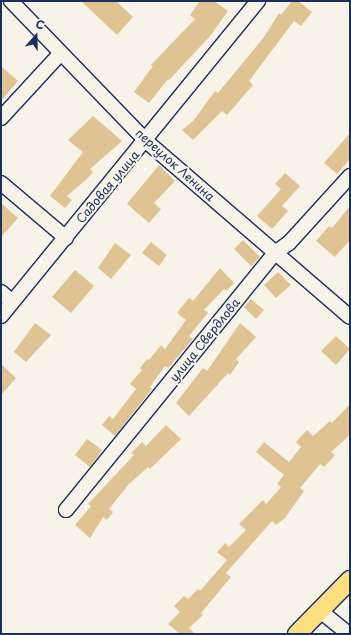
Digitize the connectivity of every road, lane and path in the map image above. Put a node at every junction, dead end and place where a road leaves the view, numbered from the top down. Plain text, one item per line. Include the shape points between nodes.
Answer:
1 (258, 1) edge
2 (17, 3) edge
3 (61, 53) junction
4 (1, 118) edge
5 (146, 141) junction
6 (350, 176) edge
7 (1, 183) edge
8 (66, 238) junction
9 (275, 253) junction
10 (1, 292) edge
11 (12, 302) junction
12 (1, 316) edge
13 (350, 317) edge
14 (66, 510) dead end
15 (350, 580) edge
16 (319, 610) junction
17 (297, 634) edge
18 (349, 634) edge

1 - 5 street, Садовая улица
2 - 3 street, переулок Ленина
3 - 4 street
3 - 5 street, переулок Ленина
5 - 8 street, Садовая улица
5 - 9 street, переулок Ленина
6 - 9 street, улица Свердлова via 289,243
7 - 8 street
8 - 11 street, Садовая улица
9 - 13 street, переулок Ленина
9 - 14 street, улица Свердлова
10 - 11 street
11 - 12 street, Садовая улица
15 - 16 main road
16 - 17 main road
16 - 18 street

